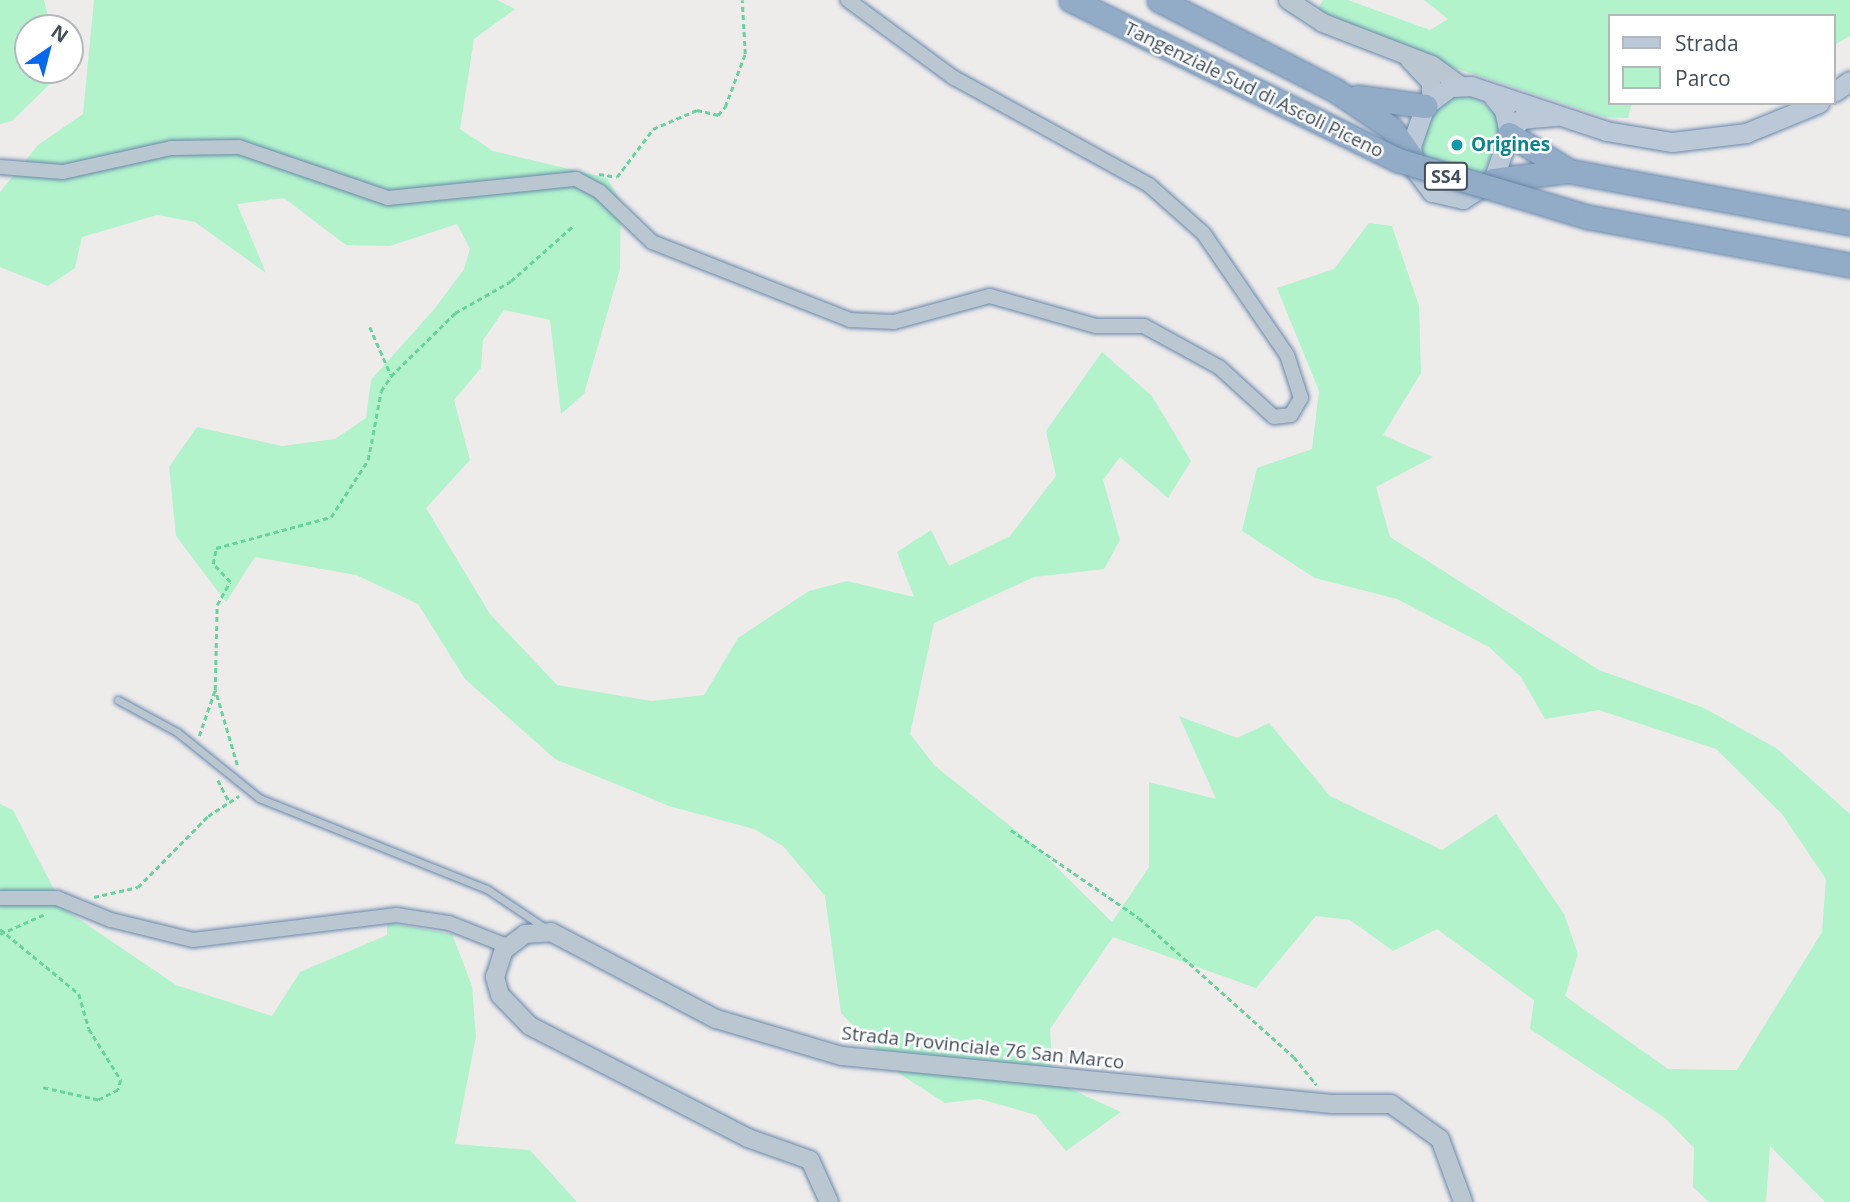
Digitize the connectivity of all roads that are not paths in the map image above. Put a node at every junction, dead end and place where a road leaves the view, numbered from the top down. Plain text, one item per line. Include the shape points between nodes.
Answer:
1 (848, 0) edge
2 (1071, 0) edge
3 (1159, 0) edge
4 (1288, 0) edge
5 (1406, 57) junction
6 (1460, 85) junction
7 (1335, 90) junction
8 (1491, 94) junction
9 (1428, 102) junction
10 (1814, 105) edge
11 (1562, 117) junction
12 (1509, 135) junction
13 (1410, 157) junction
14 (0, 167) edge
15 (1569, 171) junction
16 (1493, 180) junction
17 (1850, 223) edge
18 (1850, 265) edge
19 (118, 700) dead end
20 (0, 898) edge
21 (551, 932) junction
22 (507, 946) junction
23 (829, 1202) edge
24 (1463, 1202) edge

1 - 14 street via 954,78 1149,185 1203,233 1287,355 1301,398 1291,415 1275,417 1219,367 1144,326 1096,326 990,296 894,322 850,320 652,242 600,192 576,179 388,198 239,147 171,148 63,172
2 - 18 highway, Tangenziale Sud di Ascoli Piceno / SS4, bridge via 1398,160 1588,217
3 - 7 highway
4 - 5 street via 1323,23
5 - 6 street via 1432,65
5 - 9 street via 1431,83
6 - 8 main road
6 - 9 main road
7 - 9 highway via 1378,104
7 - 13 highway via 1391,128
8 - 11 main road via 1537,103
8 - 12 main road via 1504,110
9 - 13 main road
10 - 11 main road via 1746,133 1672,142
11 - 12 main road via 1530,117
12 - 15 highway
12 - 16 main road
13 - 16 main road via 1417,177 1442,197 1474,196
15 - 16 highway
15 - 17 highway
19 - 21 lane via 197,748 246,788 402,860 487,889
20 - 22 street via 47,895 111,920 192,940 396,915 449,923
21 - 22 street via 525,934
21 - 24 street, Strada Provinciale 76 San Marco via 716,1019 842,1056 1332,1104 1391,1104 1440,1139
22 - 23 street via 496,986 504,1003 530,1026 748,1138 810,1160

